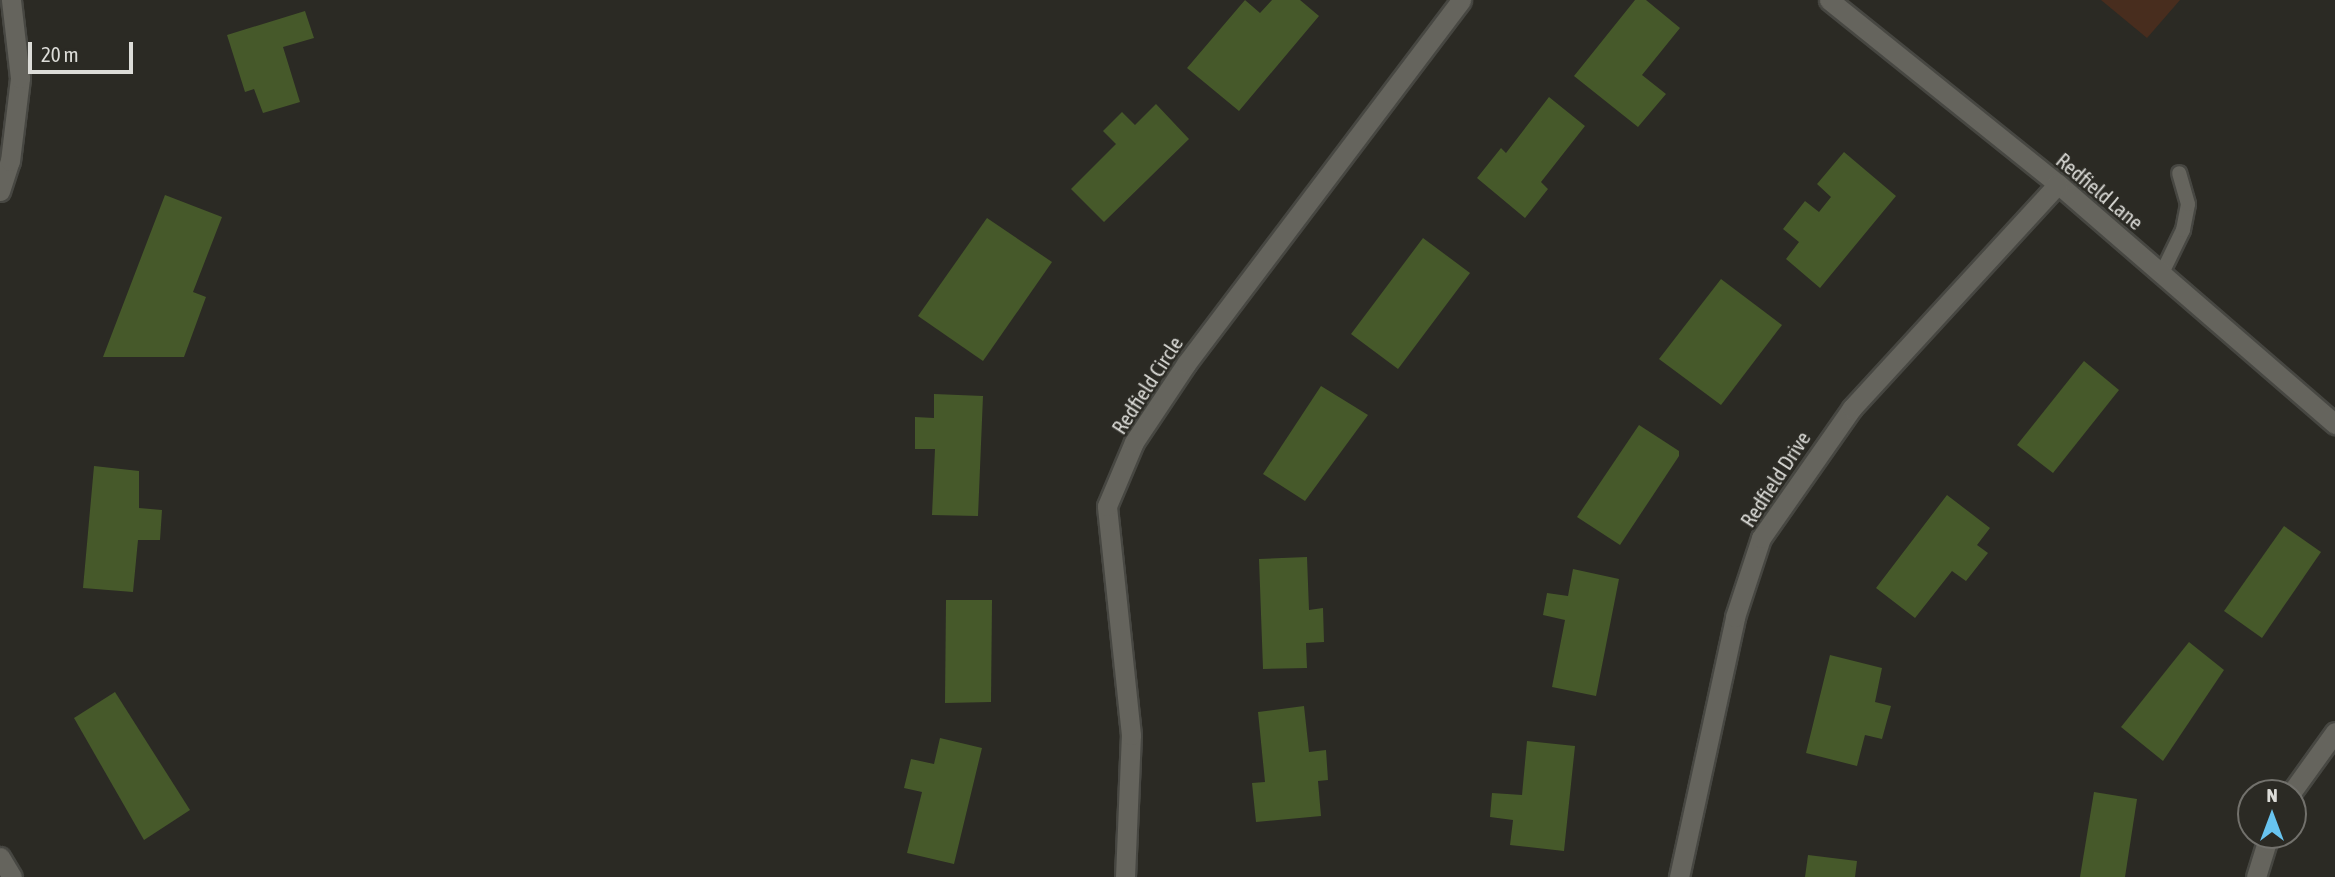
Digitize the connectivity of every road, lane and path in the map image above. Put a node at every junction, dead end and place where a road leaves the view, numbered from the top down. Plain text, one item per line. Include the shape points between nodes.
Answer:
1 (11, 0) edge
2 (1461, 0) edge
3 (1829, 0) edge
4 (2179, 173) dead end
5 (2058, 184) junction
6 (0, 191) edge
7 (2162, 274) junction
8 (2335, 424) edge
9 (2335, 732) edge
10 (2301, 779) edge
11 (2265, 849) edge
12 (0, 857) edge
13 (12, 877) edge
14 (1125, 877) edge
15 (1679, 877) edge
16 (2256, 877) edge

1 - 6 street via 20,78 10,161
2 - 14 street, Redfield Circle via 1186,364 1134,442 1107,506 1131,735
3 - 5 street, Redfield Lane
4 - 7 lane via 2188,204 2183,230
5 - 7 street, Redfield Lane
5 - 15 street, Redfield Drive via 1852,408 1761,538 1735,617
7 - 8 street, Redfield Lane
9 - 10 street
11 - 16 street
12 - 13 street

